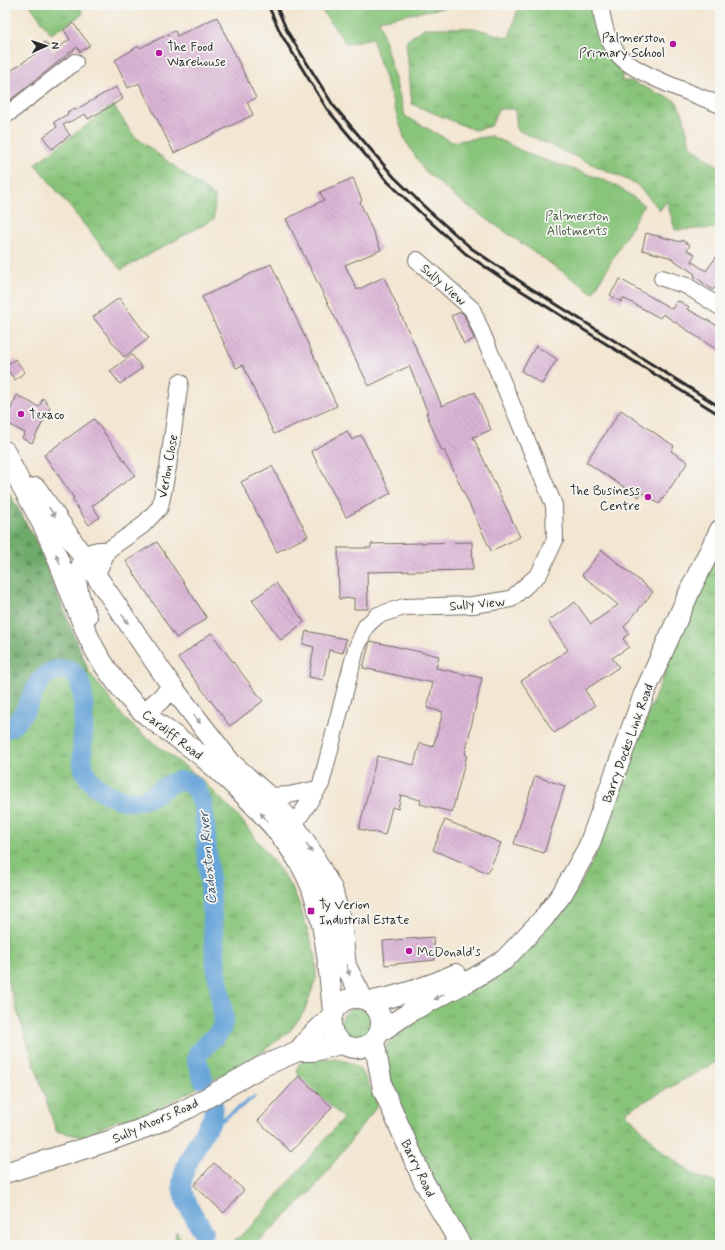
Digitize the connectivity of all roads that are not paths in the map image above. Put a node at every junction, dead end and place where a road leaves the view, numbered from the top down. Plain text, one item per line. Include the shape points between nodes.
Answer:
1 (601, 5) edge
2 (75, 62) dead end
3 (720, 105) edge
4 (5, 116) edge
5 (417, 260) dead end
6 (662, 278) dead end
7 (720, 307) edge
8 (180, 382) dead end
9 (5, 446) edge
10 (5, 451) edge
11 (720, 530) edge
12 (108, 550) junction
13 (83, 557) junction
14 (96, 576) junction
15 (116, 681) junction
16 (173, 688) junction
17 (145, 713) junction
18 (317, 789) junction
19 (268, 796) junction
20 (294, 824) junction
21 (286, 844) junction
22 (517, 944) junction
23 (366, 1000) junction
24 (333, 1014) junction
25 (377, 1036) junction
26 (347, 1046) junction
27 (298, 1051) junction
28 (383, 1089) junction
29 (5, 1173) edge
30 (460, 1245) edge

1 - 3 street via 608,38 618,56 639,70
2 - 4 street
5 - 18 street, Sully View via 472,309 554,505 555,540 539,574 512,599 473,605 404,607 378,615 366,626 356,649 321,784
6 - 7 street via 687,286
8 - 12 street, Verlon Close via 160,507 142,526
9 -> 13 main road, Cardiff Road
15 -> 10 main road, Cardiff Road via 92,646 50,539
11 - 22 main road, Barry Docks Link Road via 644,694 588,848 558,899 532,932
12 - 13 street, Verlon Close via 97,549
12 - 14 street
13 - 14 main road, Cardiff Road
13 - 15 street via 77,572 79,582 88,613 107,653
14 -> 16 main road, Cardiff Road
15 - 17 main road, Cardiff Road
16 - 17 main road
16 -> 19 main road, Cardiff Road via 231,763
21 -> 17 main road, Cardiff Road via 231,782
18 - 19 street
18 - 20 street, Sully View
19 - 20 main road, Cardiff Road
20 - 21 street, Sully View via 288,832
20 -> 23 main road, Cardiff Road via 332,888 341,922 346,966
21 - 24 main road, Cardiff Road via 311,886 318,910 327,956
22 - 23 main road, Barry Docks Link Road via 497,951 433,984 406,993
22 -> 25 main road, Barry Docks Link Road via 504,960 493,968 413,1010
23 - 24 main road via 345,1000
23 - 25 main road via 378,1011 381,1018
24 - 26 main road via 332,1032
24 - 27 main road, Sully Moors Road
25 - 26 main road via 365,1047
25 - 28 main road, Barry Road
26 - 27 main road, Sully Moors Road
26 - 28 main road, Barry Road
27 - 29 main road, Sully Moors Road via 248,1074 189,1108 152,1125
28 - 30 main road, Barry Road via 424,1182

